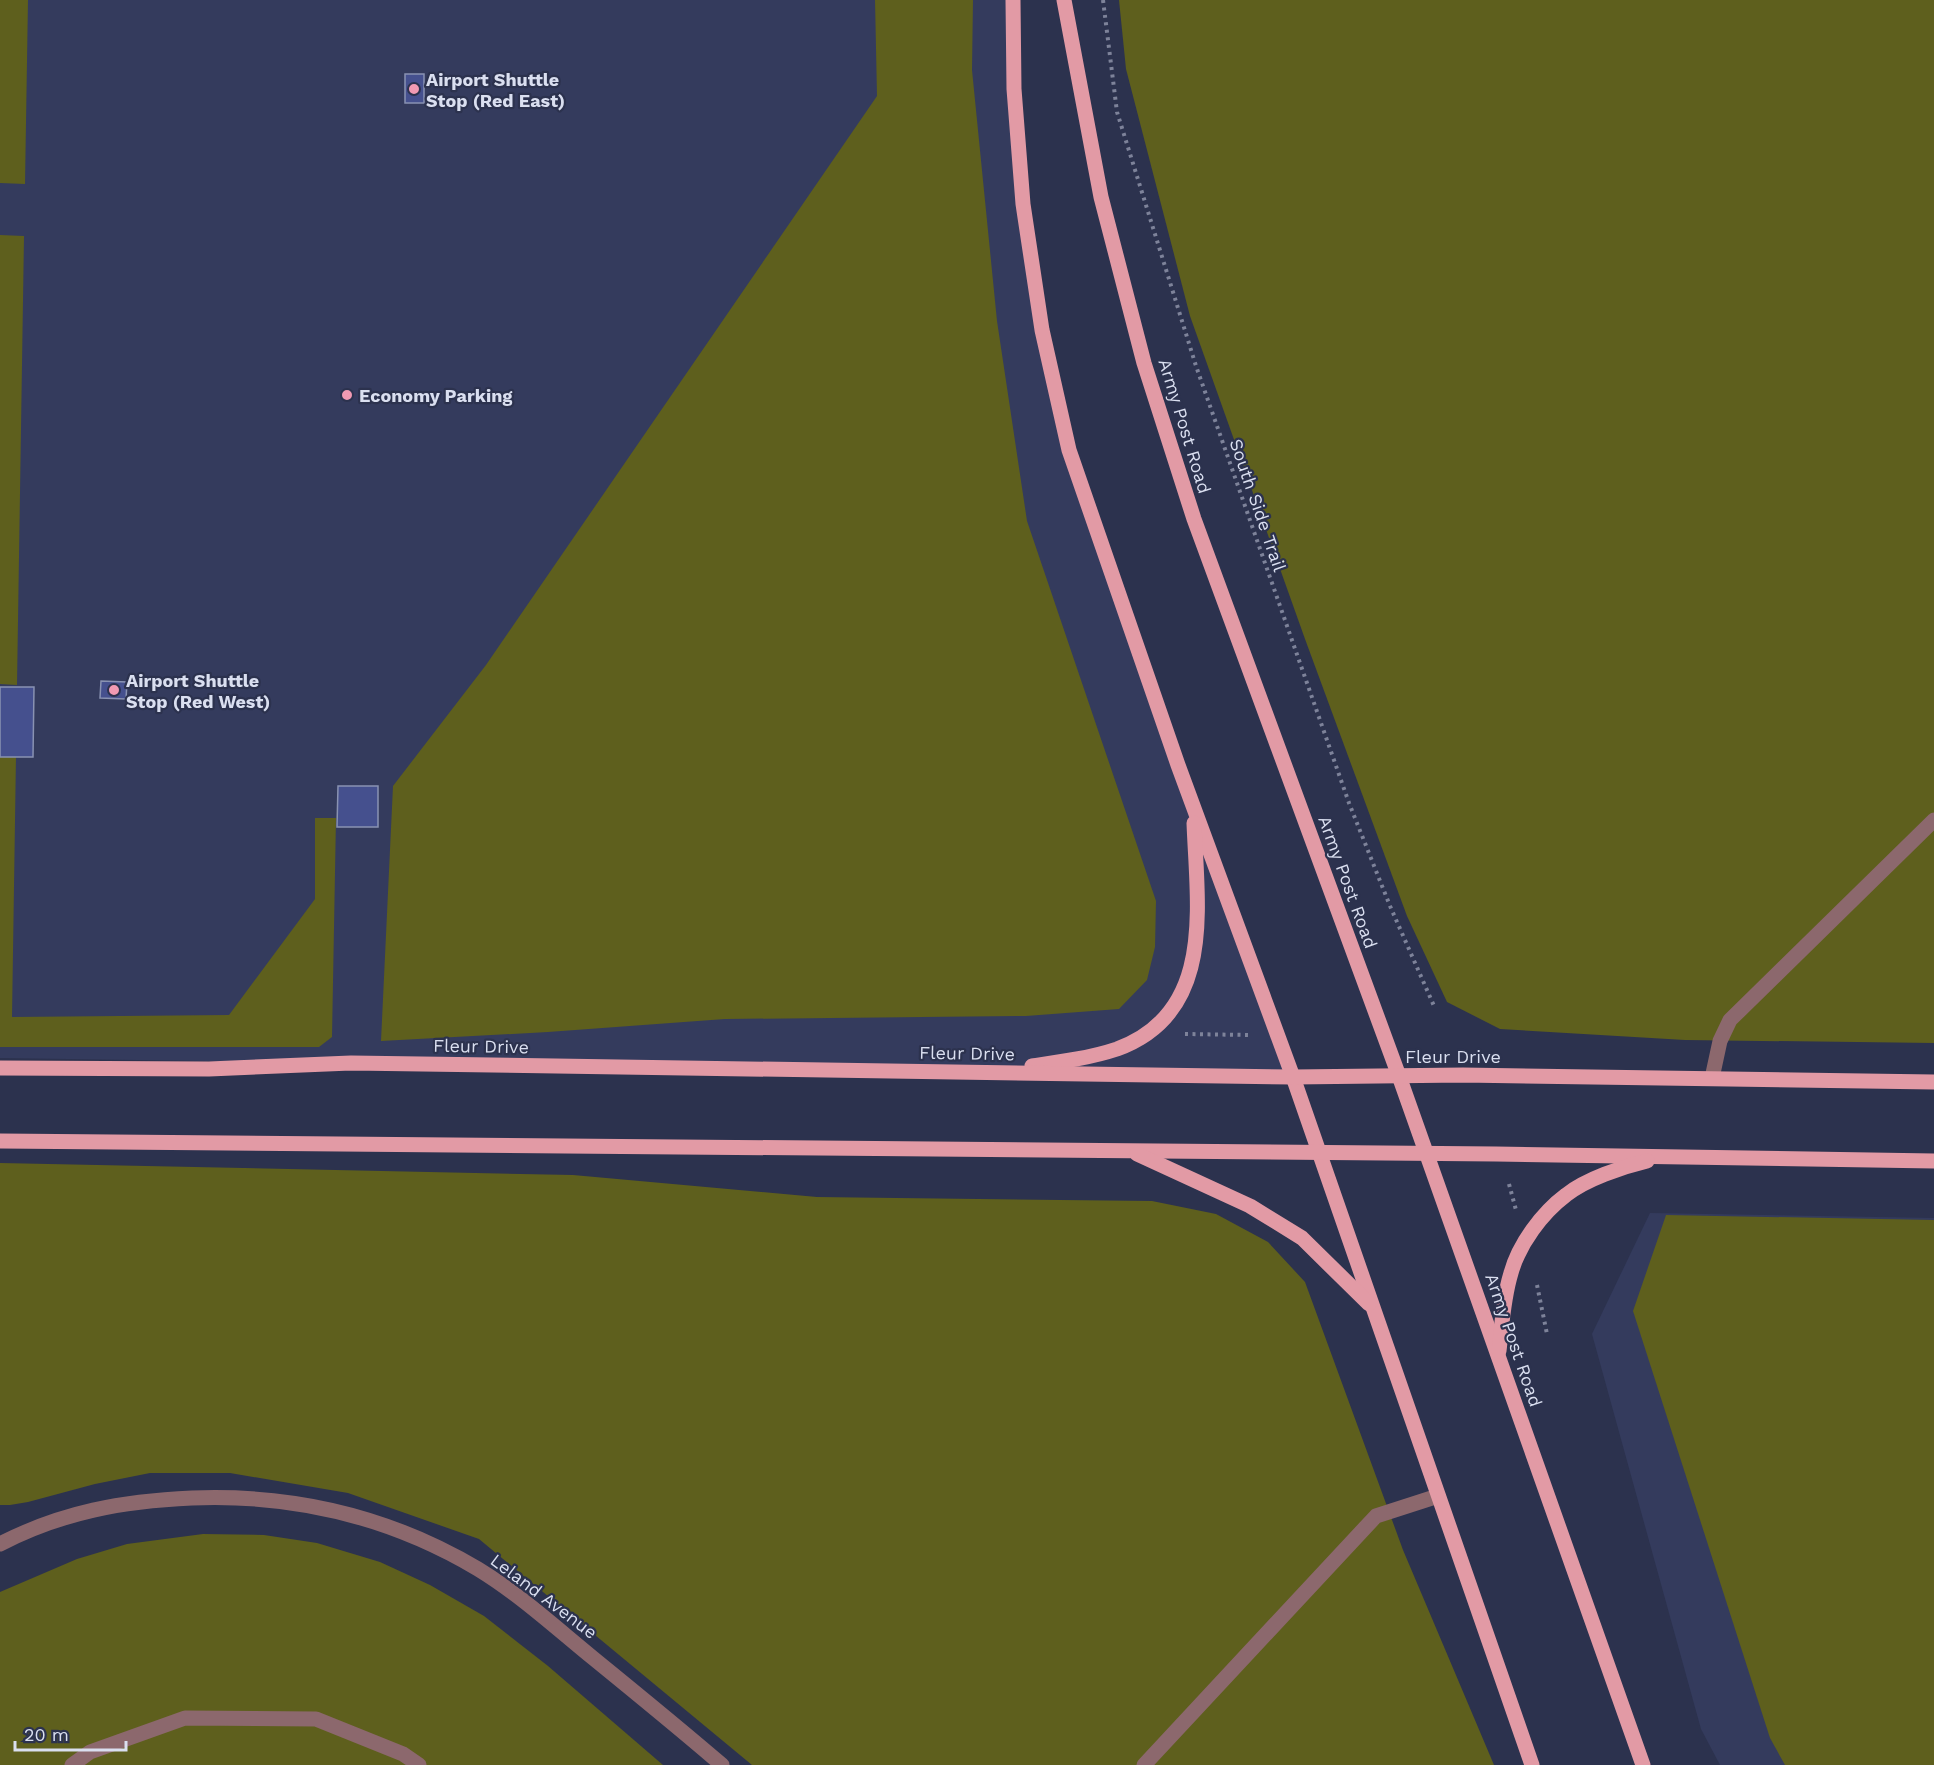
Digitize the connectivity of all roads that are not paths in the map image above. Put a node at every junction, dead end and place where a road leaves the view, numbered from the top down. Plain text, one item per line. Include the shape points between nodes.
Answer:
1 (1013, 0) edge
2 (1064, 0) edge
3 (1193, 808) junction
4 (1934, 820) edge
5 (0, 1068) edge
6 (995, 1073) junction
7 (1400, 1076) junction
8 (1293, 1077) junction
9 (1712, 1078) junction
10 (1934, 1082) edge
11 (0, 1142) edge
12 (1131, 1152) junction
13 (1319, 1154) junction
14 (1428, 1154) junction
15 (1662, 1157) junction
16 (1934, 1161) edge
17 (1373, 1307) junction
18 (1499, 1357) junction
19 (1438, 1496) junction
20 (0, 1544) edge
21 (72, 1765) edge
22 (419, 1765) edge
23 (722, 1765) edge
24 (1144, 1765) edge
25 (1532, 1765) edge
26 (1643, 1765) edge

1 - 3 main road via 1014,89 1023,204 1042,330 1070,450
2 - 7 main road, Army Post Road via 1101,197 1144,363 1194,519
3 - 6 main road via 1198,925 1193,962 1182,997 1161,1023 1119,1048
3 - 8 main road
4 - 9 lane via 1730,1020 1720,1041
5 - 6 main road, Fleur Drive via 209,1069 351,1063
6 - 8 main road, Fleur Drive
7 - 8 main road, Fleur Drive
7 - 9 main road, Fleur Drive
7 - 14 main road, Army Post Road
8 - 13 main road
9 - 10 main road, Fleur Drive
11 - 12 main road
12 - 13 main road
12 - 17 main road via 1250,1206 1302,1238
13 - 14 main road
13 - 17 main road
14 - 15 main road
14 - 18 main road, Army Post Road
15 - 16 main road
15 - 18 main road via 1599,1177 1566,1194 1544,1216 1526,1240 1511,1272
17 - 19 main road
18 - 26 main road, Army Post Road
19 - 24 lane via 1376,1516
19 - 25 main road
20 - 23 lane, Leland Avenue via 57,1518 148,1500 282,1500 364,1519 430,1543 525,1601
21 - 22 lane via 90,1752 185,1718 316,1719 403,1754

